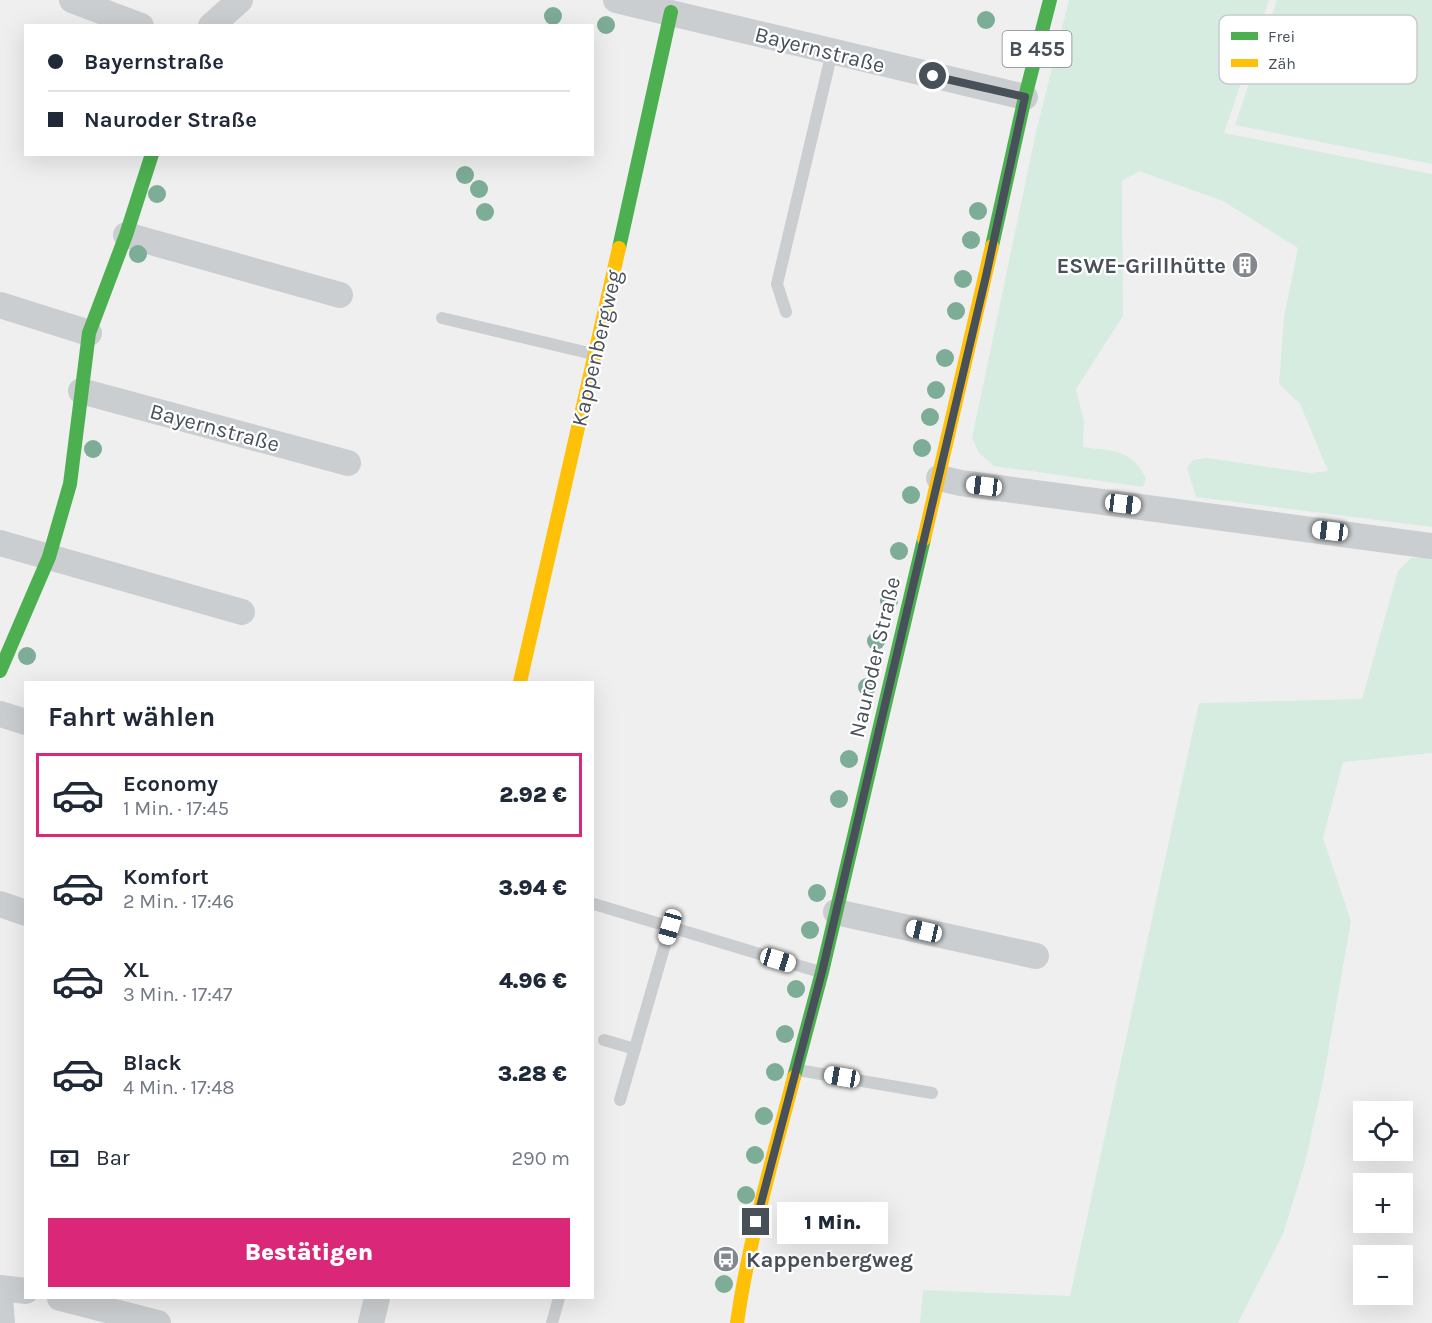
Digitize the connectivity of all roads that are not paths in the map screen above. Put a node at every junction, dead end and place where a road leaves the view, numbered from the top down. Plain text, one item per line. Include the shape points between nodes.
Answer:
1 (72, 0) edge
2 (240, 0) edge
3 (616, 0) edge
4 (1050, 0) edge
5 (670, 12) junction
6 (136, 24) edge
7 (213, 24) edge
8 (832, 52) junction
9 (1025, 97) junction
10 (151, 156) edge
11 (126, 235) junction
12 (340, 295) dead end
13 (0, 305) edge
14 (786, 312) dead end
15 (442, 318) dead end
16 (89, 333) junction
17 (595, 354) junction
18 (81, 391) junction
19 (348, 463) dead end
20 (939, 478) junction
21 (0, 543) edge
22 (1432, 546) edge
23 (49, 557) junction
24 (242, 612) dead end
25 (0, 671) edge
26 (520, 681) edge
27 (0, 714) edge
28 (24, 721) edge
29 (0, 904) edge
30 (594, 904) dead end
31 (24, 912) edge
32 (836, 912) junction
33 (670, 927) junction
34 (1036, 956) dead end
35 (822, 972) junction
36 (604, 1040) dead end
37 (635, 1049) junction
38 (796, 1069) junction
39 (932, 1093) dead end
40 (620, 1100) dead end
41 (0, 1288) edge
42 (24, 1291) edge
43 (0, 1298) edge
44 (64, 1299) edge
45 (377, 1299) edge
46 (559, 1299) edge
47 (2, 1323) edge
48 (158, 1323) edge
49 (371, 1323) edge
50 (552, 1323) edge
51 (737, 1323) edge

1 - 6 street
2 - 7 street
3 - 5 street, Bayernstraße
4 - 9 main road, Nauroder Straße / B 455
5 - 8 street, Bayernstraße
5 - 17 main road, Kappenbergweg
8 - 9 street, Bayernstraße
8 - 14 lane via 777,284
9 - 20 main road, Nauroder Straße / B 455
10 - 11 main road
11 - 12 street
11 - 16 main road
13 - 16 street
15 - 17 lane
16 - 18 main road
17 - 26 main road, Kappenbergweg
18 - 19 street, Bayernstraße
18 - 23 main road via 70,484
20 - 22 street
20 - 32 main road, Nauroder Straße / B 455
21 - 23 street
23 - 24 street
23 - 25 main road
27 - 28 street
29 - 31 street
30 - 33 lane
32 - 34 street
32 - 35 main road, Nauroder Straße / B 455
33 - 35 lane
33 - 37 lane
35 - 38 main road, Nauroder Straße / B 455
36 - 37 lane
37 - 40 lane
38 - 39 lane
38 - 51 main road, Nauroder Straße / B 455 via 756,1222
41 - 42 street
43 - 47 street
44 - 48 street
45 - 49 street
46 - 50 lane

